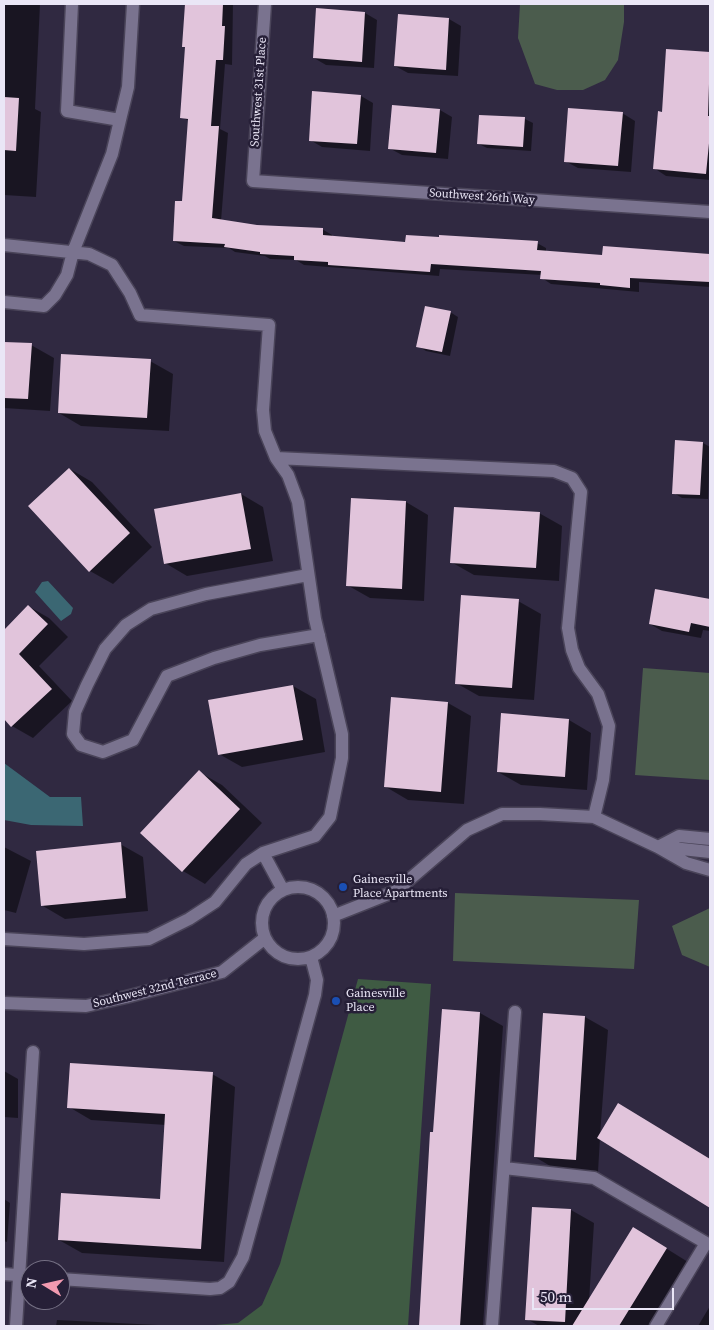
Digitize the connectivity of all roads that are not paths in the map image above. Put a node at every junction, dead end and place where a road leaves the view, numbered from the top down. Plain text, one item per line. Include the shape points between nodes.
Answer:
1 (72, 4) edge
2 (133, 4) edge
3 (265, 4) edge
4 (120, 120) junction
5 (253, 181) joint
6 (710, 212) edge
7 (4, 245) edge
8 (73, 252) junction
9 (4, 302) edge
10 (276, 458) junction
11 (308, 576) junction
12 (319, 635) junction
13 (594, 817) junction
14 (710, 839) edge
15 (658, 846) junction
16 (710, 852) edge
17 (263, 853) junction
18 (710, 870) edge
19 (283, 890) junction
20 (333, 916) junction
21 (265, 938) junction
22 (4, 939) edge
23 (312, 957) junction
24 (4, 1003) edge
25 (515, 1012) dead end
26 (33, 1052) dead end
27 (504, 1168) junction
28 (25, 1260) edge
29 (4, 1274) edge
30 (20, 1276) edge
31 (70, 1280) edge
32 (20, 1301) edge
33 (16, 1326) edge
34 (492, 1326) edge
35 (656, 1326) edge

1 - 4 street via 67,111
2 - 4 street via 128,87
3 - 5 street, Southwest 31st Place
4 - 8 street via 112,154
5 - 6 street, Southwest 26th Way
7 - 8 street
8 - 9 street via 67,275 44,306
8 - 10 street via 89,254 112,265 140,315 269,325 263,410 265,431
10 - 11 street via 288,475 298,502
10 - 13 street via 554,471 572,478 581,492 568,628 579,668 598,694 609,726 603,780
11 - 12 street
11 - 12 street via 197,596 151,609 126,625 105,649 90,678 75,712 73,734 81,745 103,752 133,740 167,676 260,645
12 - 17 street via 342,734 338,788 330,817 315,836
13 - 15 street
13 - 20 street via 502,814 467,830 396,891
14 - 15 street via 679,836
15 - 16 street
15 - 18 street via 686,863
17 - 19 street
17 - 22 street via 246,864 215,902 190,919 149,939 84,944
19 - 20 street via 309,889 329,904
19 - 21 street via 266,908 262,920
20 - 23 street via 331,940
21 - 23 street via 282,956 299,960
21 - 24 street, Southwest 32nd Terrace via 222,972 126,997 86,1006
23 - 31 street via 317,980 313,1004 243,1257 229,1282 220,1288 210,1289
25 - 27 street
26 - 28 street
27 - 34 street
27 - 35 street via 594,1178 706,1243
29 - 30 street
32 - 33 street

